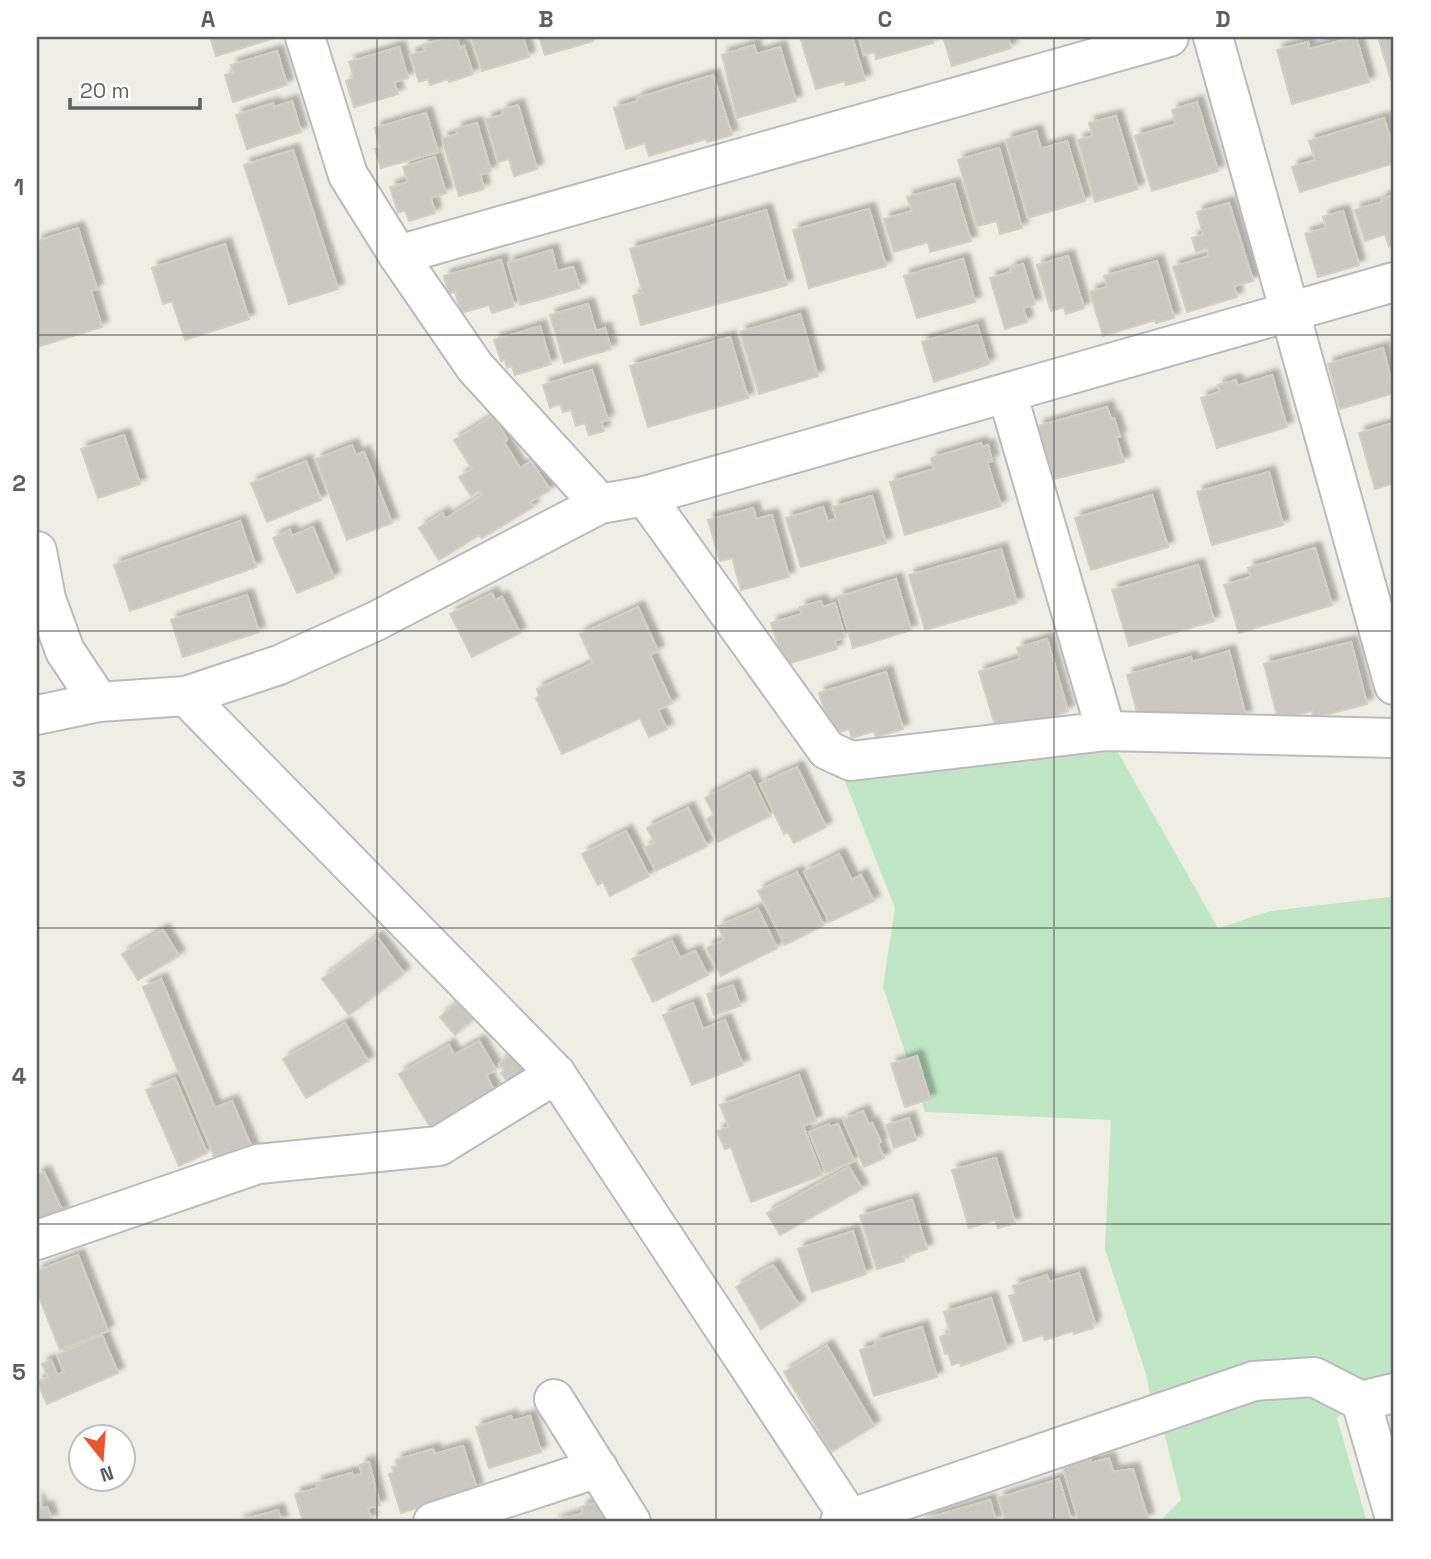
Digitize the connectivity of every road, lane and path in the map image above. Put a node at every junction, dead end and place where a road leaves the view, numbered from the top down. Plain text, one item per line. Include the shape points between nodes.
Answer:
1 (305, 37) edge
2 (1169, 37) edge
3 (1213, 37) edge
4 (398, 255) junction
5 (1394, 282) edge
6 (1290, 312) junction
7 (1007, 393) junction
8 (645, 496) junction
9 (600, 504) junction
10 (37, 551) edge
11 (1394, 685) edge
12 (186, 696) junction
13 (99, 702) junction
14 (37, 715) edge
15 (1106, 731) junction
16 (1394, 738) edge
17 (556, 1074) junction
18 (37, 1240) edge
19 (1378, 1397) edge
20 (554, 1399) dead end
21 (598, 1468) junction
22 (1394, 1515) edge
23 (847, 1521) edge
24 (433, 1522) edge
25 (631, 1522) edge

1 - 4 street via 348,175
2 - 4 street
3 - 6 street
4 - 9 street via 475,367
5 - 6 street
6 - 7 street
6 - 11 street
7 - 8 street
7 - 15 street
8 - 9 street
8 - 15 street via 827,750 851,761
9 - 12 street via 376,621 279,665
10 - 13 street via 46,599 65,651
12 - 13 street
12 - 17 street
13 - 14 street
15 - 16 street
17 - 18 street via 439,1146 258,1164
17 - 23 street
19 - 22 street
19 - 23 street via 1314,1377 1254,1381
20 - 21 street
21 - 24 street
21 - 25 street

